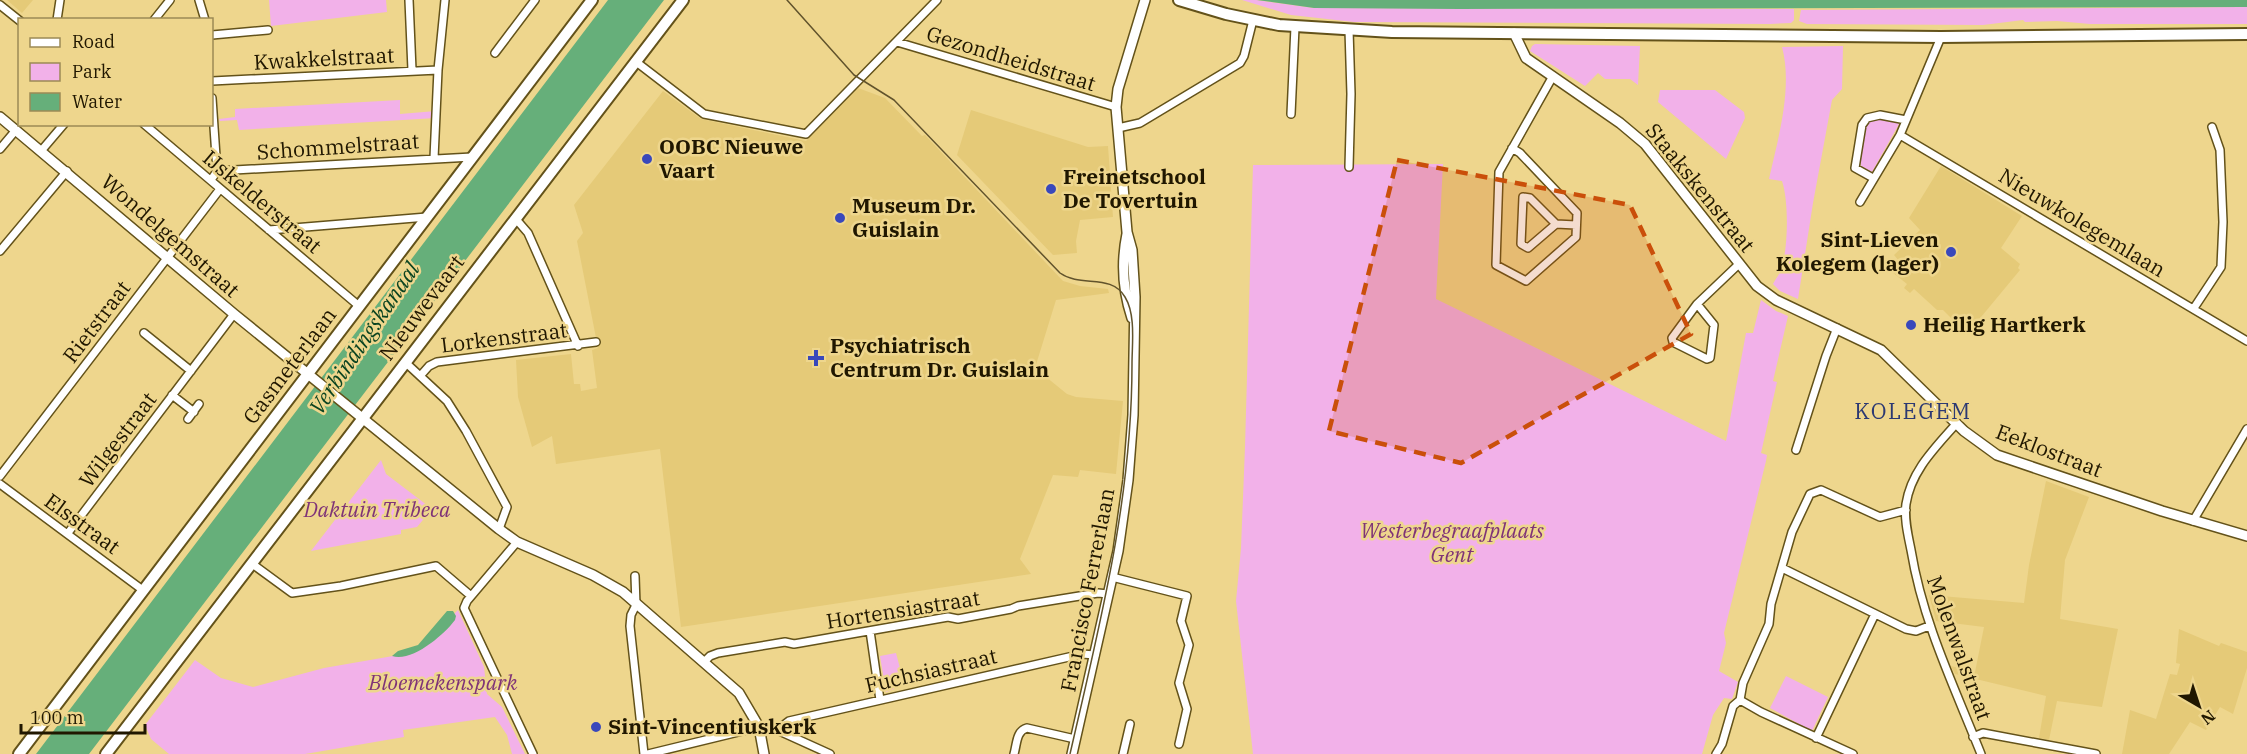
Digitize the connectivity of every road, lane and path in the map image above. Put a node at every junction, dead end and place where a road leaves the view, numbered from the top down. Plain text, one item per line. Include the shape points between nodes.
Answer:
1 (60, 0) edge
2 (170, 0) edge
3 (199, 0) edge
4 (409, 0) edge
5 (446, 0) edge
6 (535, 0) edge
7 (592, 0) edge
8 (683, 0) edge
9 (937, 0) edge
10 (1145, 0) edge
11 (1179, 0) edge
12 (0, 5) edge
13 (57, 18) edge
14 (156, 18) edge
15 (204, 18) edge
16 (18, 19) edge
17 (1253, 20) junction
18 (1295, 27) junction
19 (268, 30) dead end
20 (1348, 30) junction
21 (1514, 33) junction
22 (2247, 34) edge
23 (213, 35) edge
24 (1941, 37) junction
25 (897, 42) junction
26 (495, 53) dead end
27 (635, 61) junction
28 (412, 70) junction
29 (438, 70) junction
30 (1553, 76) junction
31 (213, 81) edge
32 (1116, 107) junction
33 (213, 113) edge
34 (1291, 114) dead end
35 (0, 117) edge
36 (1906, 120) junction
37 (62, 126) edge
38 (146, 126) edge
39 (2212, 127) dead end
40 (1118, 128) junction
41 (16, 130) junction
42 (1900, 135) junction
43 (1512, 148) junction
44 (0, 149) edge
45 (41, 151) junction
46 (472, 157) junction
47 (434, 158) junction
48 (1349, 167) dead end
49 (67, 171) junction
50 (217, 171) junction
51 (1873, 178) junction
52 (211, 180) junction
53 (220, 189) junction
54 (1860, 202) dead end
55 (427, 217) junction
56 (514, 218) junction
57 (1556, 224) junction
58 (1576, 225) junction
59 (269, 230) junction
60 (0, 250) edge
61 (167, 258) junction
62 (1739, 264) junction
63 (1776, 300) joint
64 (1697, 304) junction
65 (359, 306) junction
66 (2194, 308) junction
67 (234, 314) junction
68 (1837, 328) junction
69 (144, 333) dead end
70 (2247, 341) edge
71 (596, 342) dead end
72 (578, 346) junction
73 (405, 362) junction
74 (191, 371) junction
75 (421, 375) junction
76 (312, 378) junction
77 (172, 395) junction
78 (199, 404) dead end
79 (194, 412) junction
80 (358, 414) junction
81 (188, 419) dead end
82 (1956, 424) junction
83 (2247, 429) edge
84 (1796, 450) dead end
85 (0, 476) edge
86 (0, 484) edge
87 (1906, 510) junction
88 (2193, 521) junction
89 (499, 529) junction
90 (68, 533) junction
91 (2247, 536) edge
92 (518, 542) junction
93 (251, 563) junction
94 (1782, 568) junction
95 (634, 576) dead end
96 (1112, 577) junction
97 (144, 591) junction
98 (1108, 594) junction
99 (471, 596) junction
100 (636, 605) junction
101 (1875, 614) junction
102 (1929, 626) junction
103 (870, 631) junction
104 (1095, 655) junction
105 (704, 662) junction
106 (880, 700) junction
107 (1740, 700) junction
108 (1130, 724) dead end
109 (759, 727) junction
110 (777, 730) junction
111 (1973, 737) junction
112 (1816, 738) junction
113 (1075, 740) junction
114 (1179, 744) dead end
115 (1841, 752) edge
116 (19, 754) edge
117 (106, 754) edge
118 (533, 754) edge
119 (646, 754) edge
120 (764, 754) edge
121 (830, 754) edge
122 (1014, 754) edge
123 (1072, 754) edge
124 (1123, 754) edge
125 (1716, 754) edge
126 (1853, 754) edge
127 (1980, 754) edge
128 (2096, 754) edge

1 - 13 street
2 - 14 street
3 - 15 street
4 - 28 street
5 - 29 street
6 - 26 street
7 - 46 main road, Gasmeterlaan
8 - 27 main road, Nieuwevaart
9 - 25 street
10 - 32 street, Francisco Ferrerlaan
11 - 17 main road
12 - 16 street
17 - 18 main road
17 - 40 street via 1240,63 1140,123
18 - 20 main road
18 - 34 street
19 - 23 street
20 - 21 main road
20 - 48 street
21 - 24 main road
21 - 30 street, Staakskenstraat via 1526,58
22 - 24 main road
24 - 36 street
25 - 27 street via 806,134 704,114
25 - 32 street, Gezondheidstraat
27 - 56 main road, Nieuwevaart
28 - 29 street, Kwakkelstraat
28 - 31 street, Kwakkelstraat
29 - 47 street
30 - 43 street
30 - 62 street, Staakskenstraat via 1645,144
32 - 40 street, Francisco Ferrerlaan
33 - 50 street
35 - 41 street, Wondelgemstraat
36 - 42 street
36 - 51 street via 1880,115 1867,118 1862,125 1855,168
37 - 45 street
38 - 52 street, IJskelderstraat
39 - 66 street via 2220,150 2221,267
40 - 96 street, Francisco Ferrerlaan via 1132,250 1134,372 1131,447
41 - 44 street
41 - 45 street, Wondelgemstraat
42 - 51 street
42 - 66 street, Nieuwkolegemlaan
43 - 58 street via 1577,213
43 - 58 street via 1499,172 1496,265 1526,280 1576,237
45 - 49 street, Wondelgemstraat
46 - 47 street, Schommelstraat
46 - 55 main road, Gasmeterlaan
47 - 50 street, Schommelstraat
49 - 60 street
49 - 61 street, Wondelgemstraat
50 - 52 street
51 - 54 street
52 - 53 street, IJskelderstraat
53 - 59 street, IJskelderstraat
53 - 61 street, Rietstraat
55 - 59 street
55 - 65 main road, Gasmeterlaan
56 - 72 street via 528,233
56 - 73 main road, Nieuwevaart
57 - 57 street via 1530,198 1522,197 1521,244 1528,248
57 - 58 street
59 - 65 street, IJskelderstraat
61 - 67 street, Wondelgemstraat
61 - 85 street, Rietstraat
62 - 63 street, Staakskenstraat via 1757,286
62 - 64 street
63 - 68 street, Eeklostraat
64 - 64 street via 1714,325 1707,359 1672,338
65 - 76 main road, Gasmeterlaan
66 - 70 street, Nieuwkolegemlaan
67 - 74 street, Wilgestraat
67 - 76 street, Wondelgemstraat
68 - 82 street, Eeklostraat via 1881,350
68 - 84 street
69 - 74 street
71 - 72 street, Lorkenstraat
72 - 75 street, Lorkenstraat via 437,362
73 - 75 street
73 - 80 main road, Nieuwevaart
74 - 77 street, Wilgestraat
75 - 89 street via 447,401 507,507
76 - 80 street, Wondelgemstraat
76 - 97 main road, Gasmeterlaan
77 - 79 street, Wilgestraat
77 - 90 street, Wilgestraat
78 - 79 street, Wilgestraat
79 - 81 street, Wilgestraat
80 - 89 street, Wondelgemstraat
80 - 93 main road, Nieuwevaart
82 - 87 street, Molenwalstraat via 1917,471
82 - 88 street, Eeklostraat via 1997,454
83 - 88 street
86 - 90 street, Elsstraat
87 - 94 street via 1880,517 1821,490 1810,494 1792,532
87 - 102 street, Molenwalstraat via 1916,580
88 - 91 street, Eeklostraat
89 - 92 street, Wondelgemstraat
90 - 97 street, Elsstraat
92 - 99 street
92 - 100 street, Wondelgemstraat via 615,586
93 - 99 street via 292,593 436,566
93 - 117 main road, Nieuwevaart
94 - 101 street
94 - 107 street via 1769,624 1743,683
95 - 100 street
96 - 98 street, Francisco Ferrerlaan
96 - 114 street via 1187,596 1181,621 1189,645 1179,683 1186,709
97 - 116 main road, Gasmeterlaan
98 - 103 street, Hortensiastraat
98 - 104 street, Francisco Ferrerlaan
99 - 118 street via 464,608
100 - 105 street, Wondelgemstraat
100 - 119 street via 630,626
101 - 102 street via 1916,631
101 - 112 street
102 - 111 street, Molenwalstraat
103 - 105 street, Hortensiastraat via 718,653
103 - 106 street
104 - 106 street, Fuchsiastraat via 1083,654
104 - 113 street, Francisco Ferrerlaan
105 - 109 street, Wondelgemstraat via 739,693
106 - 110 street, Fuchsiastraat via 789,721
107 - 112 street
107 - 125 street via 1733,706
108 - 124 street
109 - 110 street
109 - 119 street
109 - 120 street, Wondelgemstraat
110 - 121 street
111 - 127 street, Molenwalstraat
111 - 128 street via 1983,733
112 - 115 street
113 - 122 street via 1022,729
113 - 123 street, Francisco Ferrerlaan
115 - 126 street

